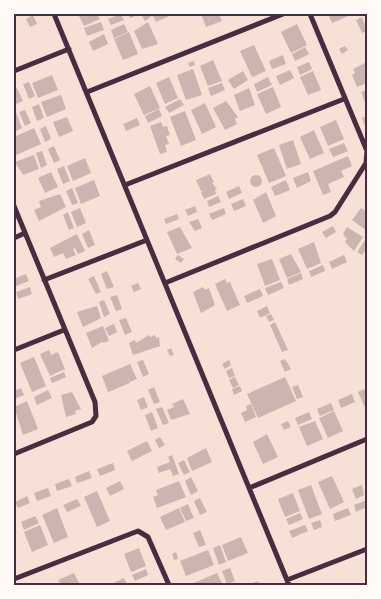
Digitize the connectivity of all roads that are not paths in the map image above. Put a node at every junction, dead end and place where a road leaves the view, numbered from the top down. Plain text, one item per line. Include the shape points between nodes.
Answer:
1 (54, 14) edge
2 (283, 14) edge
3 (310, 14) edge
4 (69, 49) junction
5 (14, 71) edge
6 (87, 92) junction
7 (344, 99) junction
8 (125, 185) junction
9 (14, 206) edge
10 (25, 233) junction
11 (14, 238) edge
12 (147, 240) junction
13 (44, 280) junction
14 (165, 283) junction
15 (64, 330) junction
16 (14, 350) edge
17 (367, 439) edge
18 (14, 454) edge
19 (249, 488) junction
20 (367, 549) edge
21 (14, 579) edge
22 (288, 583) edge
23 (169, 585) edge

1 - 4 street
2 - 6 street
3 - 7 street
4 - 5 street
4 - 6 street
6 - 8 street
7 - 8 street
7 - 14 street via 367,157 335,212
8 - 12 street
9 - 10 street
10 - 11 street
10 - 13 street
12 - 13 street
12 - 14 street
13 - 15 street
14 - 19 street
15 - 16 street
15 - 18 street via 95,402 96,416 92,422
17 - 19 street
19 - 22 street
20 - 22 street
21 - 23 street via 138,531 148,537

